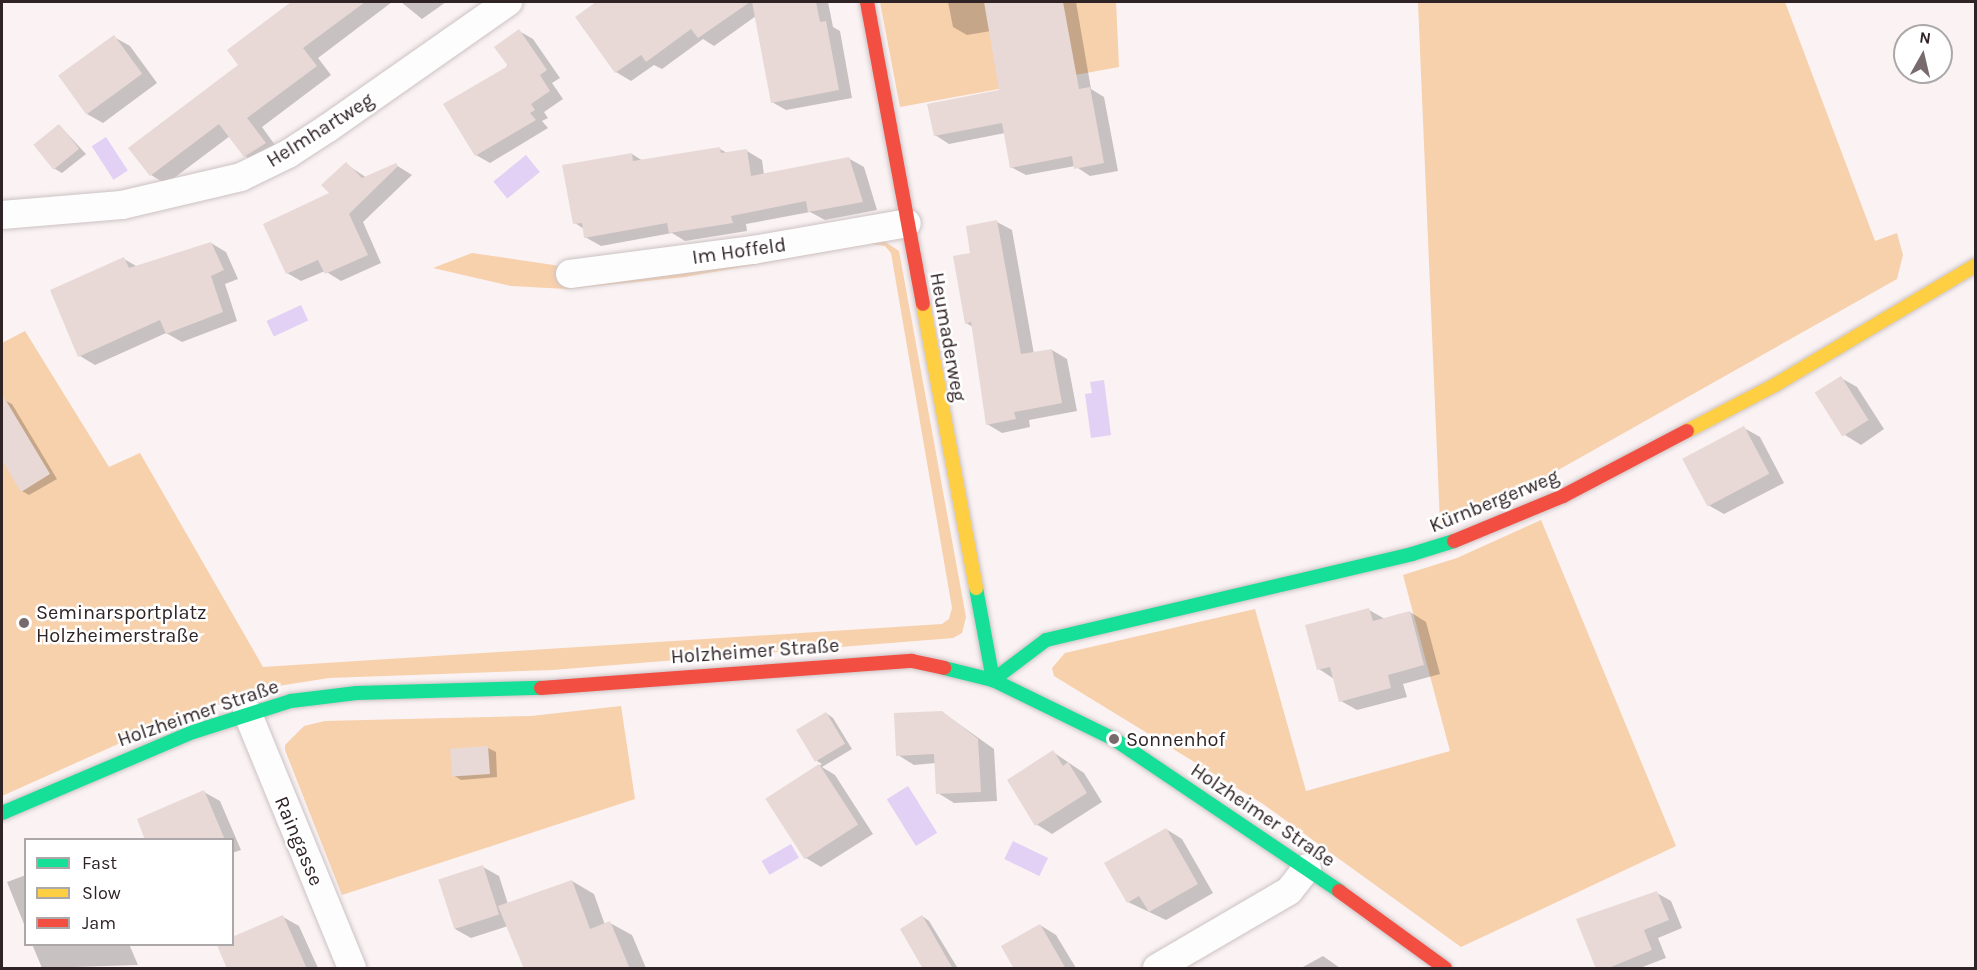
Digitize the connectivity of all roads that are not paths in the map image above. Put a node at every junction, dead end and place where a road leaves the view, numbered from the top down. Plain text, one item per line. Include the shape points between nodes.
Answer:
1 (508, 2) edge
2 (867, 2) edge
3 (2, 214) edge
4 (907, 223) junction
5 (1976, 265) edge
6 (570, 274) dead end
7 (993, 680) junction
8 (247, 712) junction
9 (2, 813) edge
10 (1307, 868) junction
11 (352, 969) edge
12 (1157, 969) edge
13 (1445, 969) edge

1 - 3 street, Helmhartweg via 328,128 288,154 241,177 122,205
2 - 4 street, Heumaderweg
4 - 6 street, Im Hoffeld via 753,250
4 - 7 street, Heumaderweg
5 - 7 street, Kürnbergerweg via 1775,385 1563,496 1477,533 1412,554 1046,640
7 - 8 street, Holzheimer Straße via 912,661 535,688 357,693 291,701
7 - 10 street, Holzheimer Straße via 1114,739
8 - 9 street, Holzheimer Straße via 116,762
8 - 11 street, Raingasse
10 - 12 street via 1289,891
10 - 13 street, Holzheimer Straße

